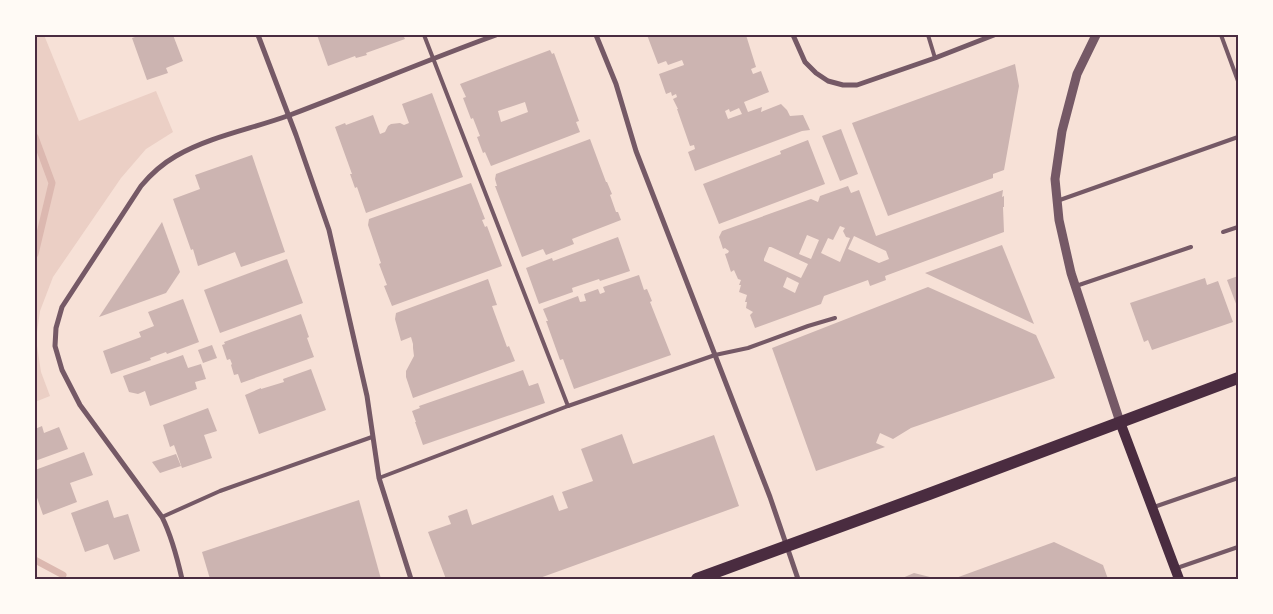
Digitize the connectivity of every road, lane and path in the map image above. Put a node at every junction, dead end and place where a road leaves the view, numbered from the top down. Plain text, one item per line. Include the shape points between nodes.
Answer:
1 (258, 35) edge
2 (424, 35) edge
3 (496, 35) edge
4 (596, 35) edge
5 (793, 35) edge
6 (928, 35) edge
7 (994, 35) edge
8 (1096, 35) edge
9 (1221, 35) edge
10 (432, 58) junction
11 (935, 58) junction
12 (1238, 81) edge
13 (288, 115) junction
14 (1238, 137) edge
15 (1057, 201) junction
16 (1238, 227) edge
17 (1223, 232) dead end
18 (1191, 247) dead end
19 (1076, 286) junction
20 (835, 318) dead end
21 (715, 355) junction
22 (1238, 378) edge
23 (568, 406) junction
24 (1120, 422) junction
25 (372, 437) junction
26 (379, 478) junction
27 (1238, 478) edge
28 (1152, 507) junction
29 (162, 517) junction
30 (788, 546) junction
31 (1238, 547) edge
32 (1175, 569) junction
33 (182, 579) edge
34 (412, 579) edge
35 (697, 579) edge
36 (798, 579) edge
37 (1179, 579) edge

1 - 13 street
2 - 10 lane
3 - 10 street
4 - 21 street via 616,84 636,151
5 - 11 street via 806,62 816,73 828,81 843,84 857,84
6 - 11 lane
7 - 11 street
8 - 15 street via 1077,74 1062,131 1056,179
9 - 12 lane
10 - 13 street
10 - 23 lane
13 - 25 street via 329,230 364,381
13 - 29 street via 202,143 154,172 141,186 62,307 55,346 62,370 80,405
14 - 15 lane
15 - 19 street
16 - 17 lane
18 - 19 lane
19 - 24 street
20 - 21 lane via 748,348
21 - 23 lane
21 - 30 street
22 - 24 main road
23 - 26 lane
24 - 28 main road
24 - 30 main road
25 - 26 street
25 - 29 lane via 220,491
26 - 34 street
27 - 28 lane
28 - 32 main road
29 - 33 street
30 - 35 main road
30 - 36 street
31 - 32 lane
32 - 37 main road

